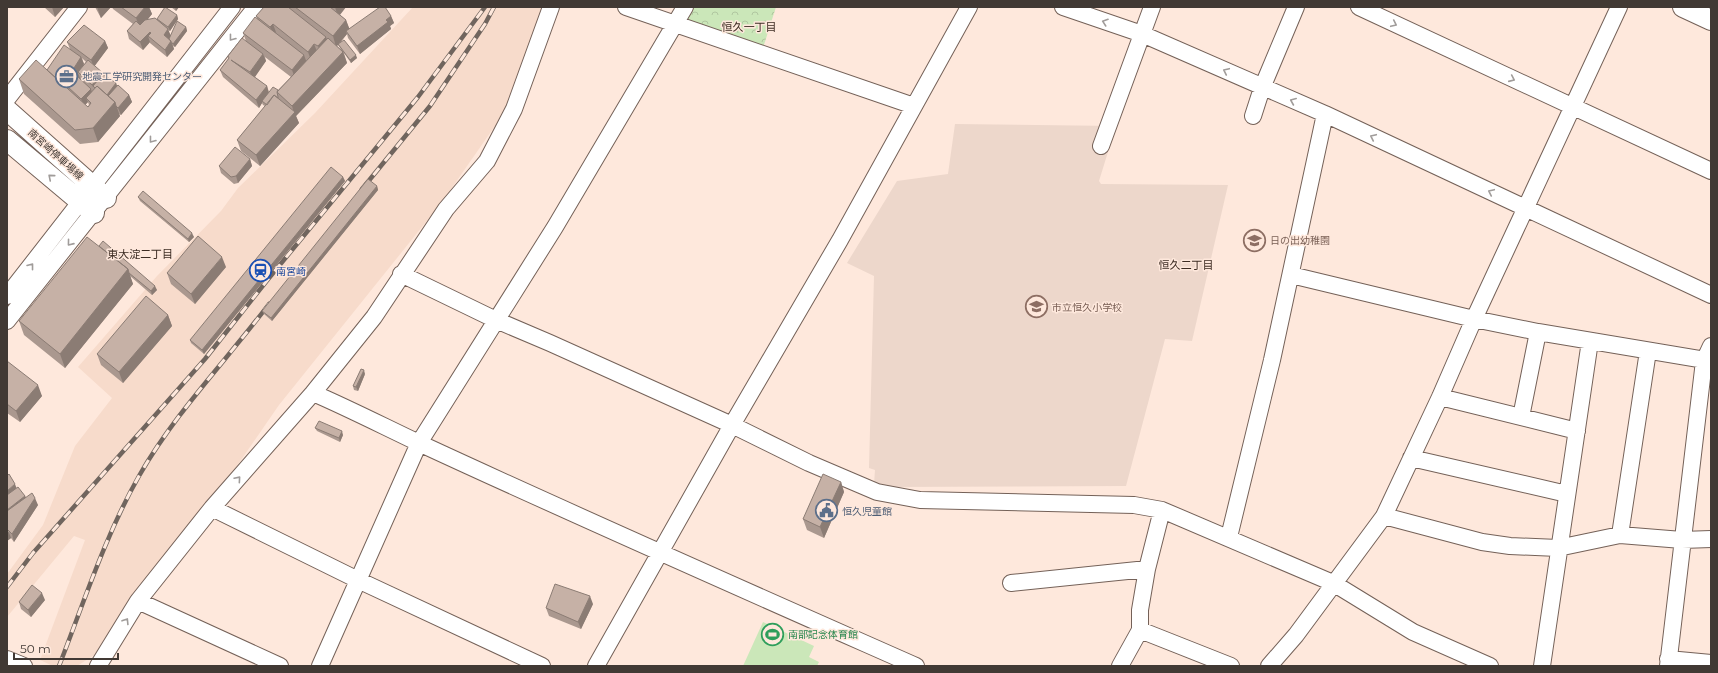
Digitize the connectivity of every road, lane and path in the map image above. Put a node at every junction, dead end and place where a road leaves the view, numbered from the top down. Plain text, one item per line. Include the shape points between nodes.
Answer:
1 (79, 7) edge
2 (232, 7) edge
3 (256, 7) edge
4 (551, 7) edge
5 (626, 7) edge
6 (685, 7) edge
7 (970, 7) edge
8 (1063, 7) edge
9 (1152, 7) edge
10 (1296, 7) edge
11 (1359, 7) edge
12 (1619, 7) edge
13 (1683, 7) edge
14 (1711, 20) edge
15 (676, 24) junction
16 (1142, 34) junction
17 (1262, 88) junction
18 (7, 99) edge
19 (914, 106) junction
20 (1573, 106) junction
21 (7, 110) edge
22 (1325, 114) junction
23 (1253, 116) dead end
24 (7, 140) edge
25 (1101, 146) dead end
26 (1711, 171) edge
27 (93, 200) junction
28 (1527, 208) junction
29 (401, 274) junction
30 (1291, 275) junction
31 (1711, 295) edge
32 (7, 296) edge
33 (1474, 319) junction
34 (496, 320) junction
35 (7, 321) edge
36 (1538, 332) junction
37 (1590, 341) junction
38 (1711, 346) edge
39 (1648, 351) junction
40 (1708, 361) edge
41 (313, 393) junction
42 (1440, 397) junction
43 (1521, 417) junction
44 (732, 425) junction
45 (1576, 431) junction
46 (419, 443) junction
47 (1411, 458) junction
48 (1567, 494) junction
49 (212, 508) junction
50 (1162, 510) junction
51 (1384, 516) junction
52 (1620, 535) junction
53 (1229, 537) junction
54 (1711, 539) edge
55 (1682, 540) junction
56 (1558, 548) junction
57 (662, 552) junction
58 (1147, 569) junction
59 (358, 580) junction
60 (1010, 583) dead end
61 (1333, 583) junction
62 (138, 601) junction
63 (1140, 630) junction
64 (7, 659) edge
65 (1668, 662) edge
66 (1711, 663) edge
67 (24, 666) edge
68 (98, 666) edge
69 (280, 666) edge
70 (320, 666) edge
71 (542, 666) edge
72 (596, 666) edge
73 (916, 666) edge
74 (1120, 666) edge
75 (1231, 666) edge
76 (1269, 666) edge
77 (1490, 666) edge
78 (1542, 666) edge

1 - 18 street
2 - 27 street
3 -> 27 street
4 - 29 street via 514,109 487,161 446,209
5 - 15 street
6 - 15 street
7 - 19 street
16 -> 8 street
9 - 16 street
10 - 17 street
11 -> 20 street
12 - 20 street
13 - 14 main road
15 - 19 street
15 - 34 street via 555,227
17 -> 16 street
16 - 25 street
22 -> 17 street
17 - 23 street
19 - 44 street via 840,240
20 - 26 street
20 - 28 street
21 - 27 main road, 南宮崎停車場線
28 -> 22 street
22 - 30 street
27 -> 24 main road, 南宮崎停車場線
32 -> 27 street
27 -> 35 street
28 - 31 street
28 - 33 street
29 - 34 street
29 - 41 street via 374,317
30 - 33 street
30 - 53 street
33 - 36 street
33 - 42 street
34 - 44 street
34 - 46 street
36 - 37 street
36 - 43 street
37 - 39 street
37 - 45 street
38 - 40 street
39 - 40 street
39 - 52 street
40 - 55 street
41 - 46 street
49 -> 41 street
42 - 43 street
42 - 47 street
43 - 45 street
44 - 50 street via 809,463 877,492 920,500 1134,505
44 - 57 street
45 - 48 street
46 - 57 street
46 - 59 street
47 - 48 street
47 - 51 street
48 - 56 street
49 - 59 street
49 - 62 street
50 - 53 street
50 - 58 street
51 - 56 street via 1482,542
51 - 61 street
52 - 55 street
52 - 56 street
53 - 61 street
54 - 55 street
55 - 65 street
56 - 78 street
57 - 72 street
57 - 73 street
58 - 60 street
58 - 63 street via 1140,610
59 - 70 street
59 - 71 street
61 - 76 street via 1296,635
61 - 77 street via 1413,632
68 -> 62 street
62 - 69 street
63 - 74 street
63 - 75 street
64 - 67 street
65 - 66 street

